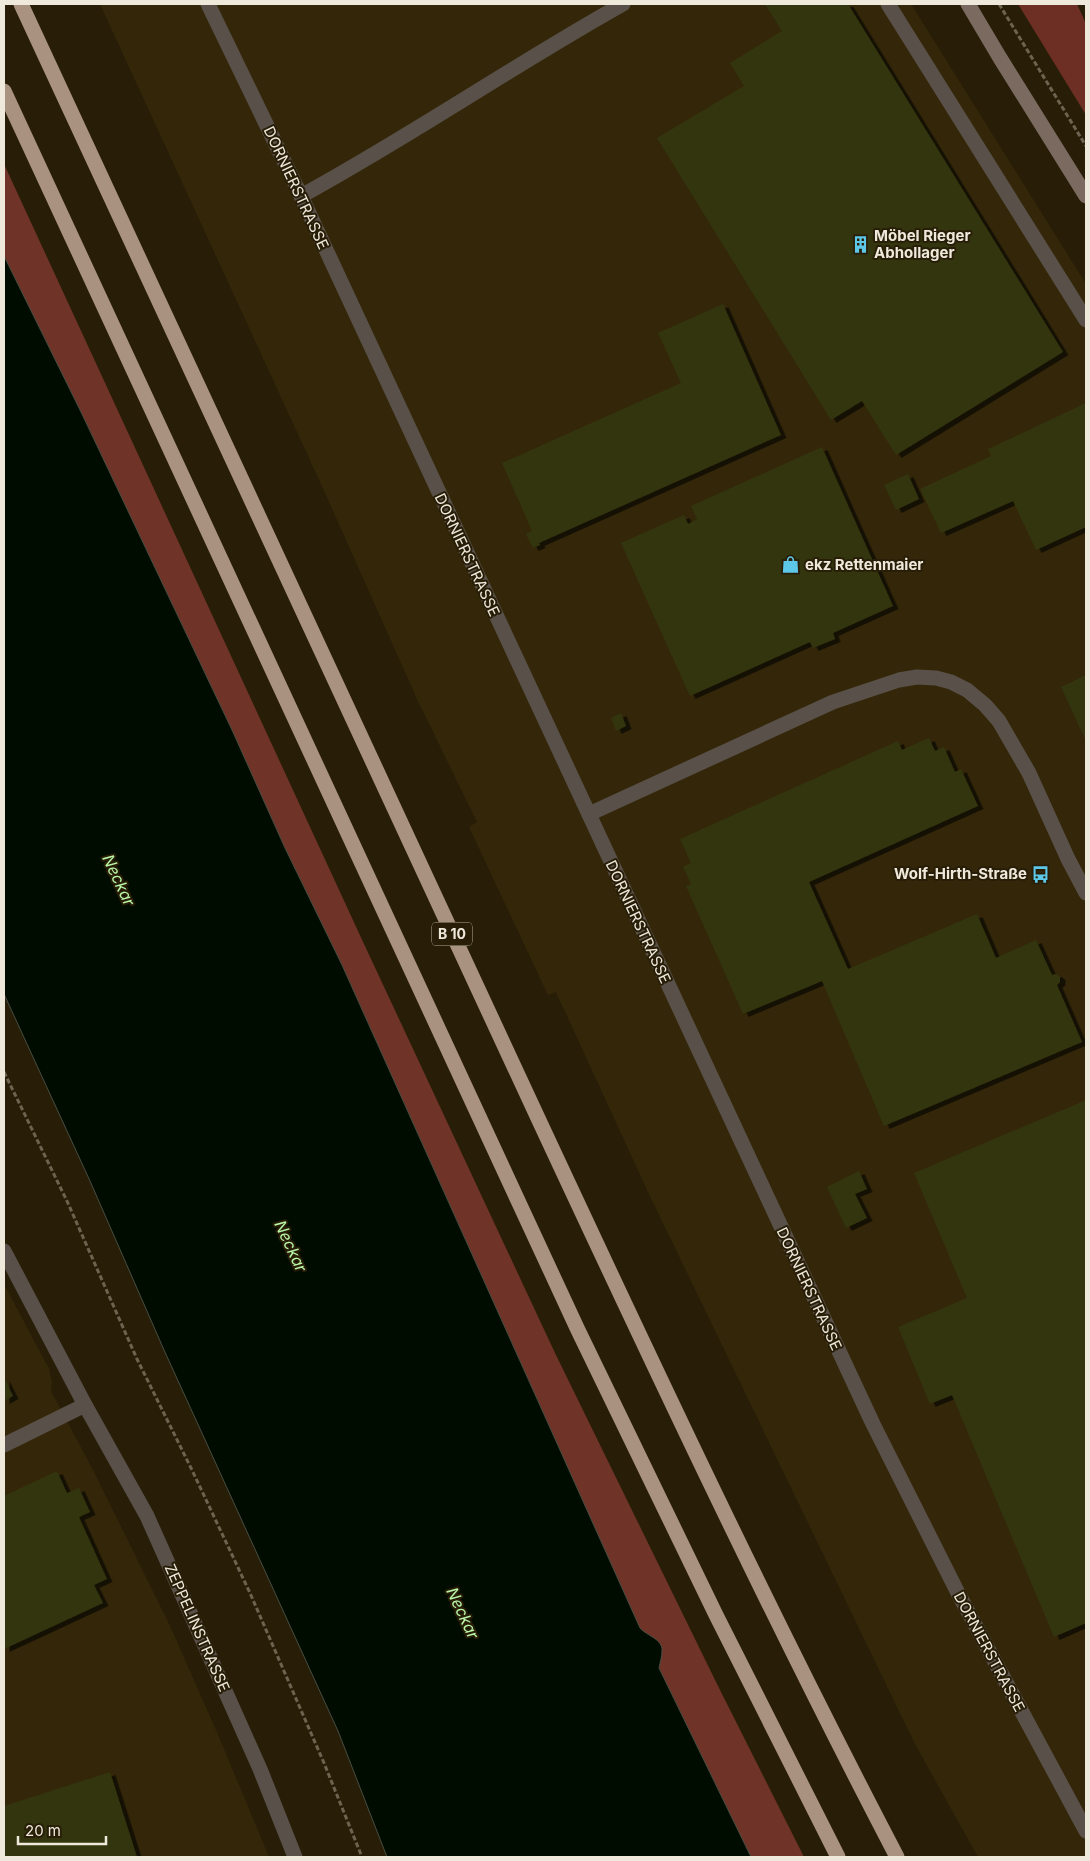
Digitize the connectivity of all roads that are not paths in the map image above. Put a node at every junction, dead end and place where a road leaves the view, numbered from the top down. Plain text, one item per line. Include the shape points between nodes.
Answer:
1 (21, 4) edge
2 (208, 4) edge
3 (623, 4) edge
4 (888, 4) edge
5 (968, 4) edge
6 (4, 91) edge
7 (301, 196) junction
8 (1086, 196) edge
9 (1086, 320) edge
10 (589, 814) junction
11 (1086, 893) edge
12 (4, 1251) edge
13 (85, 1405) junction
14 (4, 1445) edge
15 (1086, 1831) edge
16 (295, 1857) edge
17 (838, 1857) edge
18 (897, 1857) edge

1 - 18 highway, B 10 via 622,1299
2 - 7 street, DORNIERSTRASSE
3 - 7 street via 556,41 349,170
4 - 9 street
5 - 8 main road
6 - 17 highway via 577,1328
7 - 10 street, DORNIERSTRASSE
10 - 11 street via 833,702 899,680 936,678 967,690 998,720 1029,773
10 - 15 street, DORNIERSTRASSE via 882,1442 958,1594
12 - 13 street, ZEPPELINSTRASSE
13 - 14 street
13 - 16 street, ZEPPELINSTRASSE via 146,1516 248,1743

